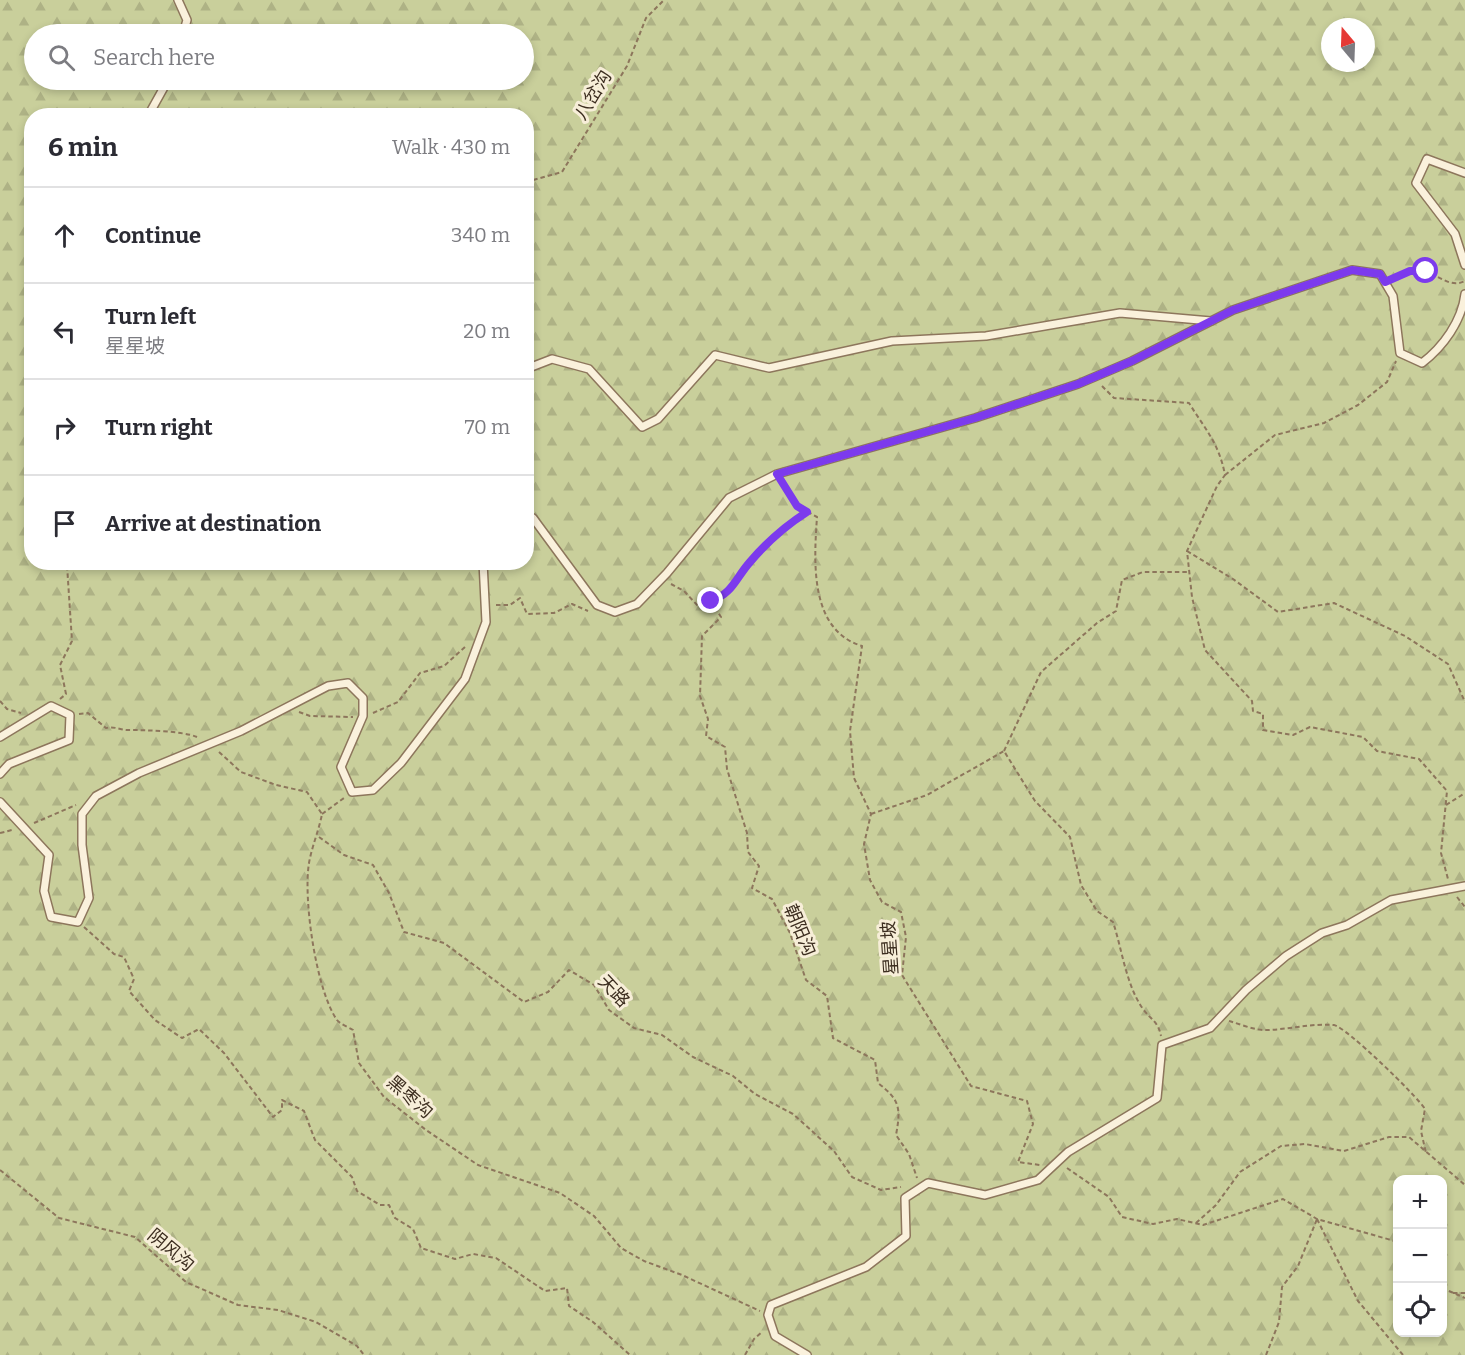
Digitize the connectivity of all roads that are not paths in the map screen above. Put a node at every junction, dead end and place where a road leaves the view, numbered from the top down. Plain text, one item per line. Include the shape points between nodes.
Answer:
1 (178, 0) edge
2 (186, 24) edge
3 (162, 90) edge
4 (152, 108) edge
5 (1465, 173) edge
6 (1465, 265) edge
7 (1465, 294) edge
8 (1211, 321) junction
9 (534, 366) edge
10 (534, 519) edge
11 (483, 570) edge
12 (0, 737) edge
13 (0, 774) edge
14 (0, 802) edge
15 (1465, 886) edge
16 (807, 1355) edge

1 - 2 lane
3 - 4 lane
5 - 6 lane via 1427,159 1416,183 1455,234
7 - 8 lane via 1463,308 1439,350 1422,363 1400,353 1393,296 1380,274 1352,270
8 - 9 lane via 1120,313 986,336 892,341 769,368 715,355 658,419 642,427 589,369 552,359
8 - 10 lane via 1093,377 975,418 777,474 729,498 637,604 615,612 597,605
11 - 14 lane via 486,622 465,679 401,763 373,790 352,792 341,767 363,716 363,698 348,683 328,687 96,796 82,814 89,898 78,922 51,917 44,891 49,855
12 - 13 lane via 51,706 70,715 69,740 9,764
15 - 16 lane via 1391,900 1347,925 1322,933 1286,956 1210,1028 1162,1045 1157,1098 1068,1152 1038,1180 985,1195 928,1183 905,1198 906,1236 866,1268 771,1305 768,1315 775,1336

